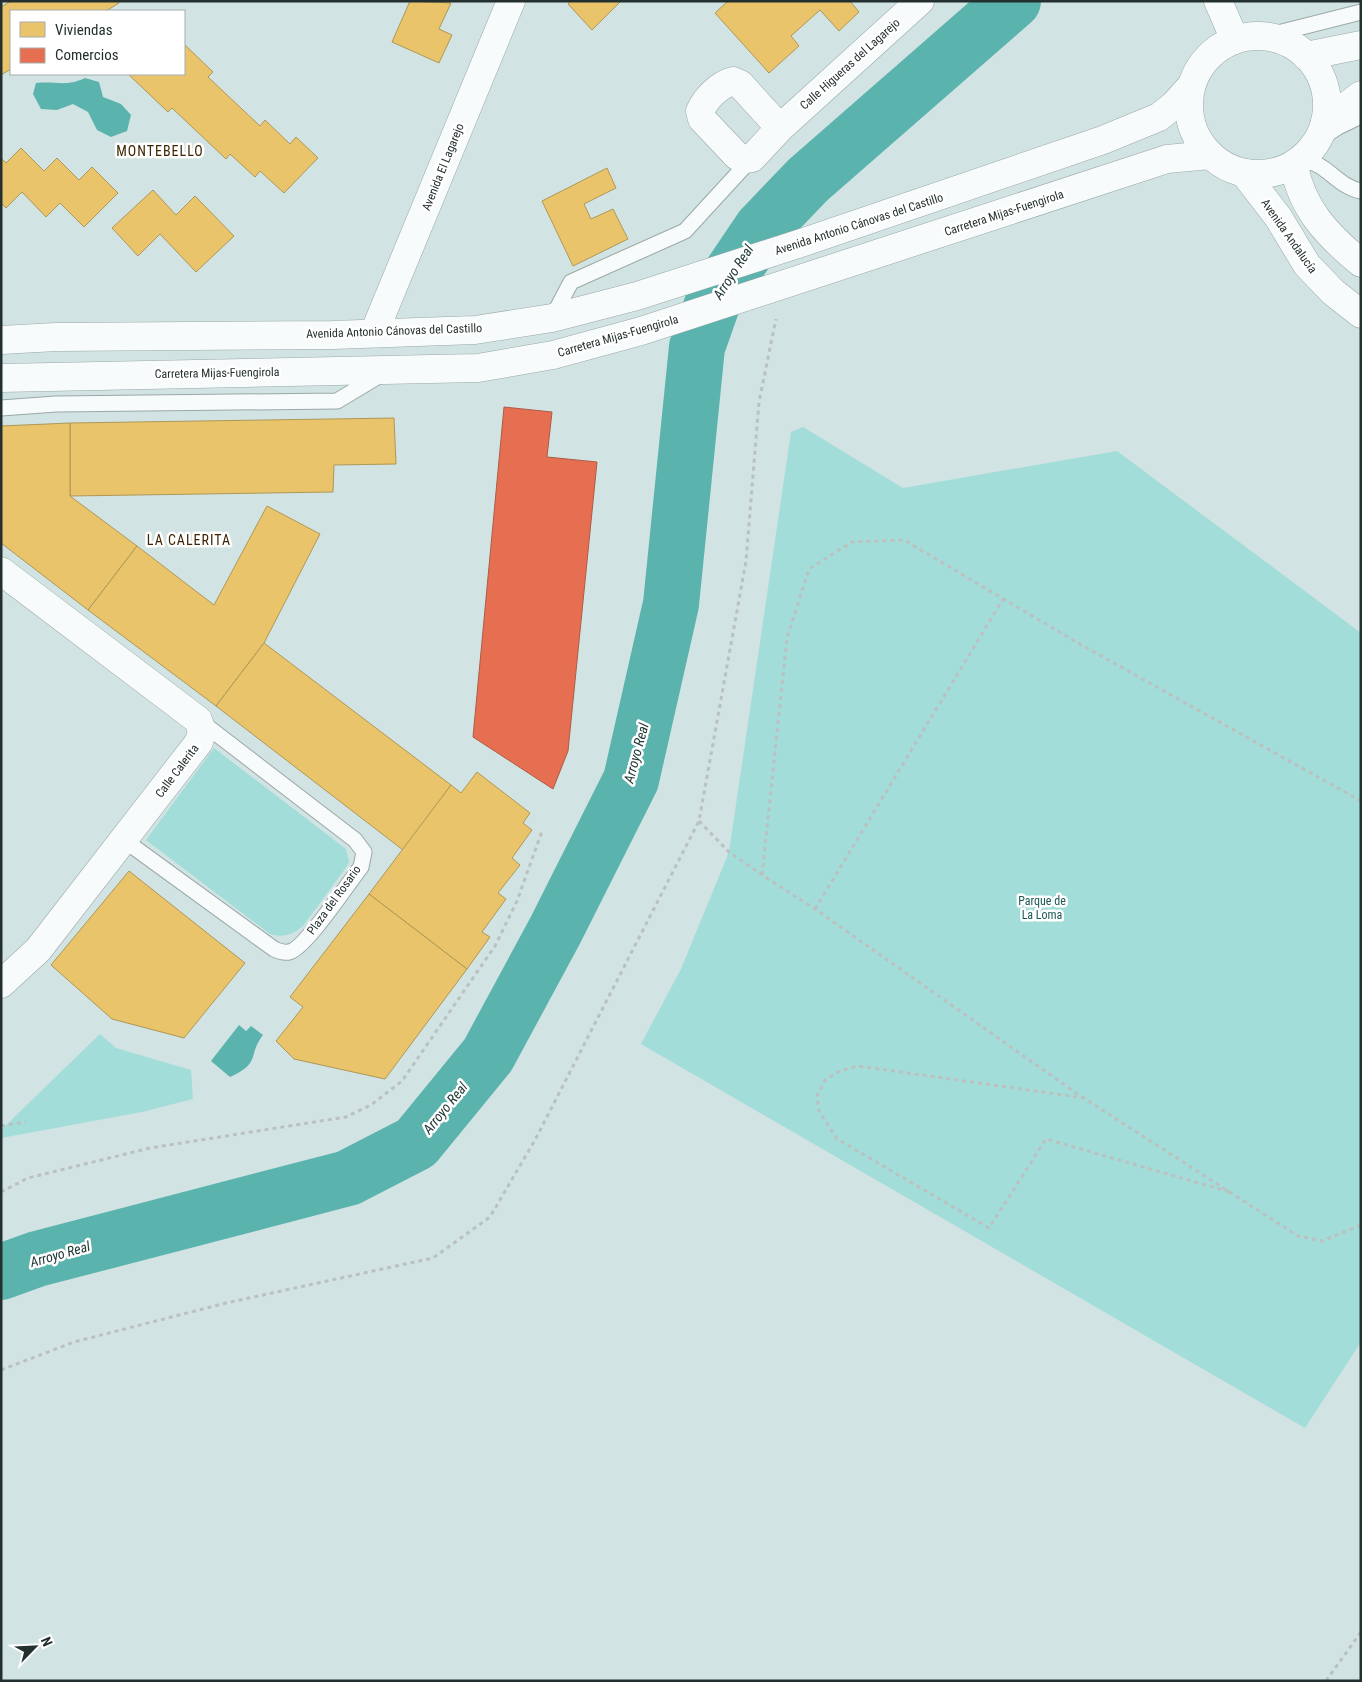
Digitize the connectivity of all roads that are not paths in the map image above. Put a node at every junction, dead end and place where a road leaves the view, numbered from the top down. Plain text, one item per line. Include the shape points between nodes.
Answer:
1 (511, 1) edge
2 (920, 1) edge
3 (1218, 1) edge
4 (1361, 12) edge
5 (1266, 36) junction
6 (1235, 40) junction
7 (1361, 45) edge
8 (1306, 56) junction
9 (1191, 86) junction
10 (1361, 95) edge
11 (1361, 116) edge
12 (780, 128) junction
13 (1309, 147) junction
14 (1210, 155) junction
15 (752, 158) junction
16 (1244, 173) junction
17 (1361, 191) edge
18 (1361, 263) edge
19 (1361, 314) edge
20 (552, 318) junction
21 (374, 333) junction
22 (1, 340) edge
23 (390, 370) junction
24 (1, 378) edge
25 (1, 408) edge
26 (1, 571) edge
27 (198, 720) junction
28 (124, 840) junction
29 (1, 984) edge

1 - 21 street, Avenida El Lagarejo
2 - 12 street, Calle Higueras del Lagarejo
3 - 6 street
4 - 5 lane
5 - 6 street
5 - 8 street via 1293,46
6 - 9 street via 1206,60
7 - 8 street
8 - 13 street via 1323,82 1327,101
9 - 14 street via 1193,128
9 - 20 street, Avenida Antonio Cánovas del Castillo via 1174,105 1146,123 964,189 798,244 637,296
10 - 13 street
11 - 13 lane
12 - 15 street, Calle Higueras del Lagarejo
12 - 15 street via 740,84 733,81 725,83 704,102 700,111 702,119 737,156
13 - 16 street via 1270,174
13 - 17 lane via 1320,166 1349,188
13 - 18 street via 1297,186 1307,206
14 - 16 street via 1226,167
14 - 23 street, Carretera Mijas-Fuengirola via 1167,160 794,283 553,355 478,368
15 - 20 lane via 685,231 571,282
16 - 19 street, Avenida Andalucía via 1278,217 1307,265 1333,292
20 - 21 street, Avenida Antonio Cánovas del Castillo via 475,330
21 - 22 street, Avenida Antonio Cánovas del Castillo
23 - 24 street, Carretera Mijas-Fuengirola
23 - 25 lane via 336,401 56,404
26 - 27 street
27 - 28 street, Calle Calerita via 202,732 199,742
27 - 28 lane, Plaza del Rosario via 356,840 364,852 361,867 304,941 288,952 281,952
28 - 29 street, Calle Calerita via 38,950

